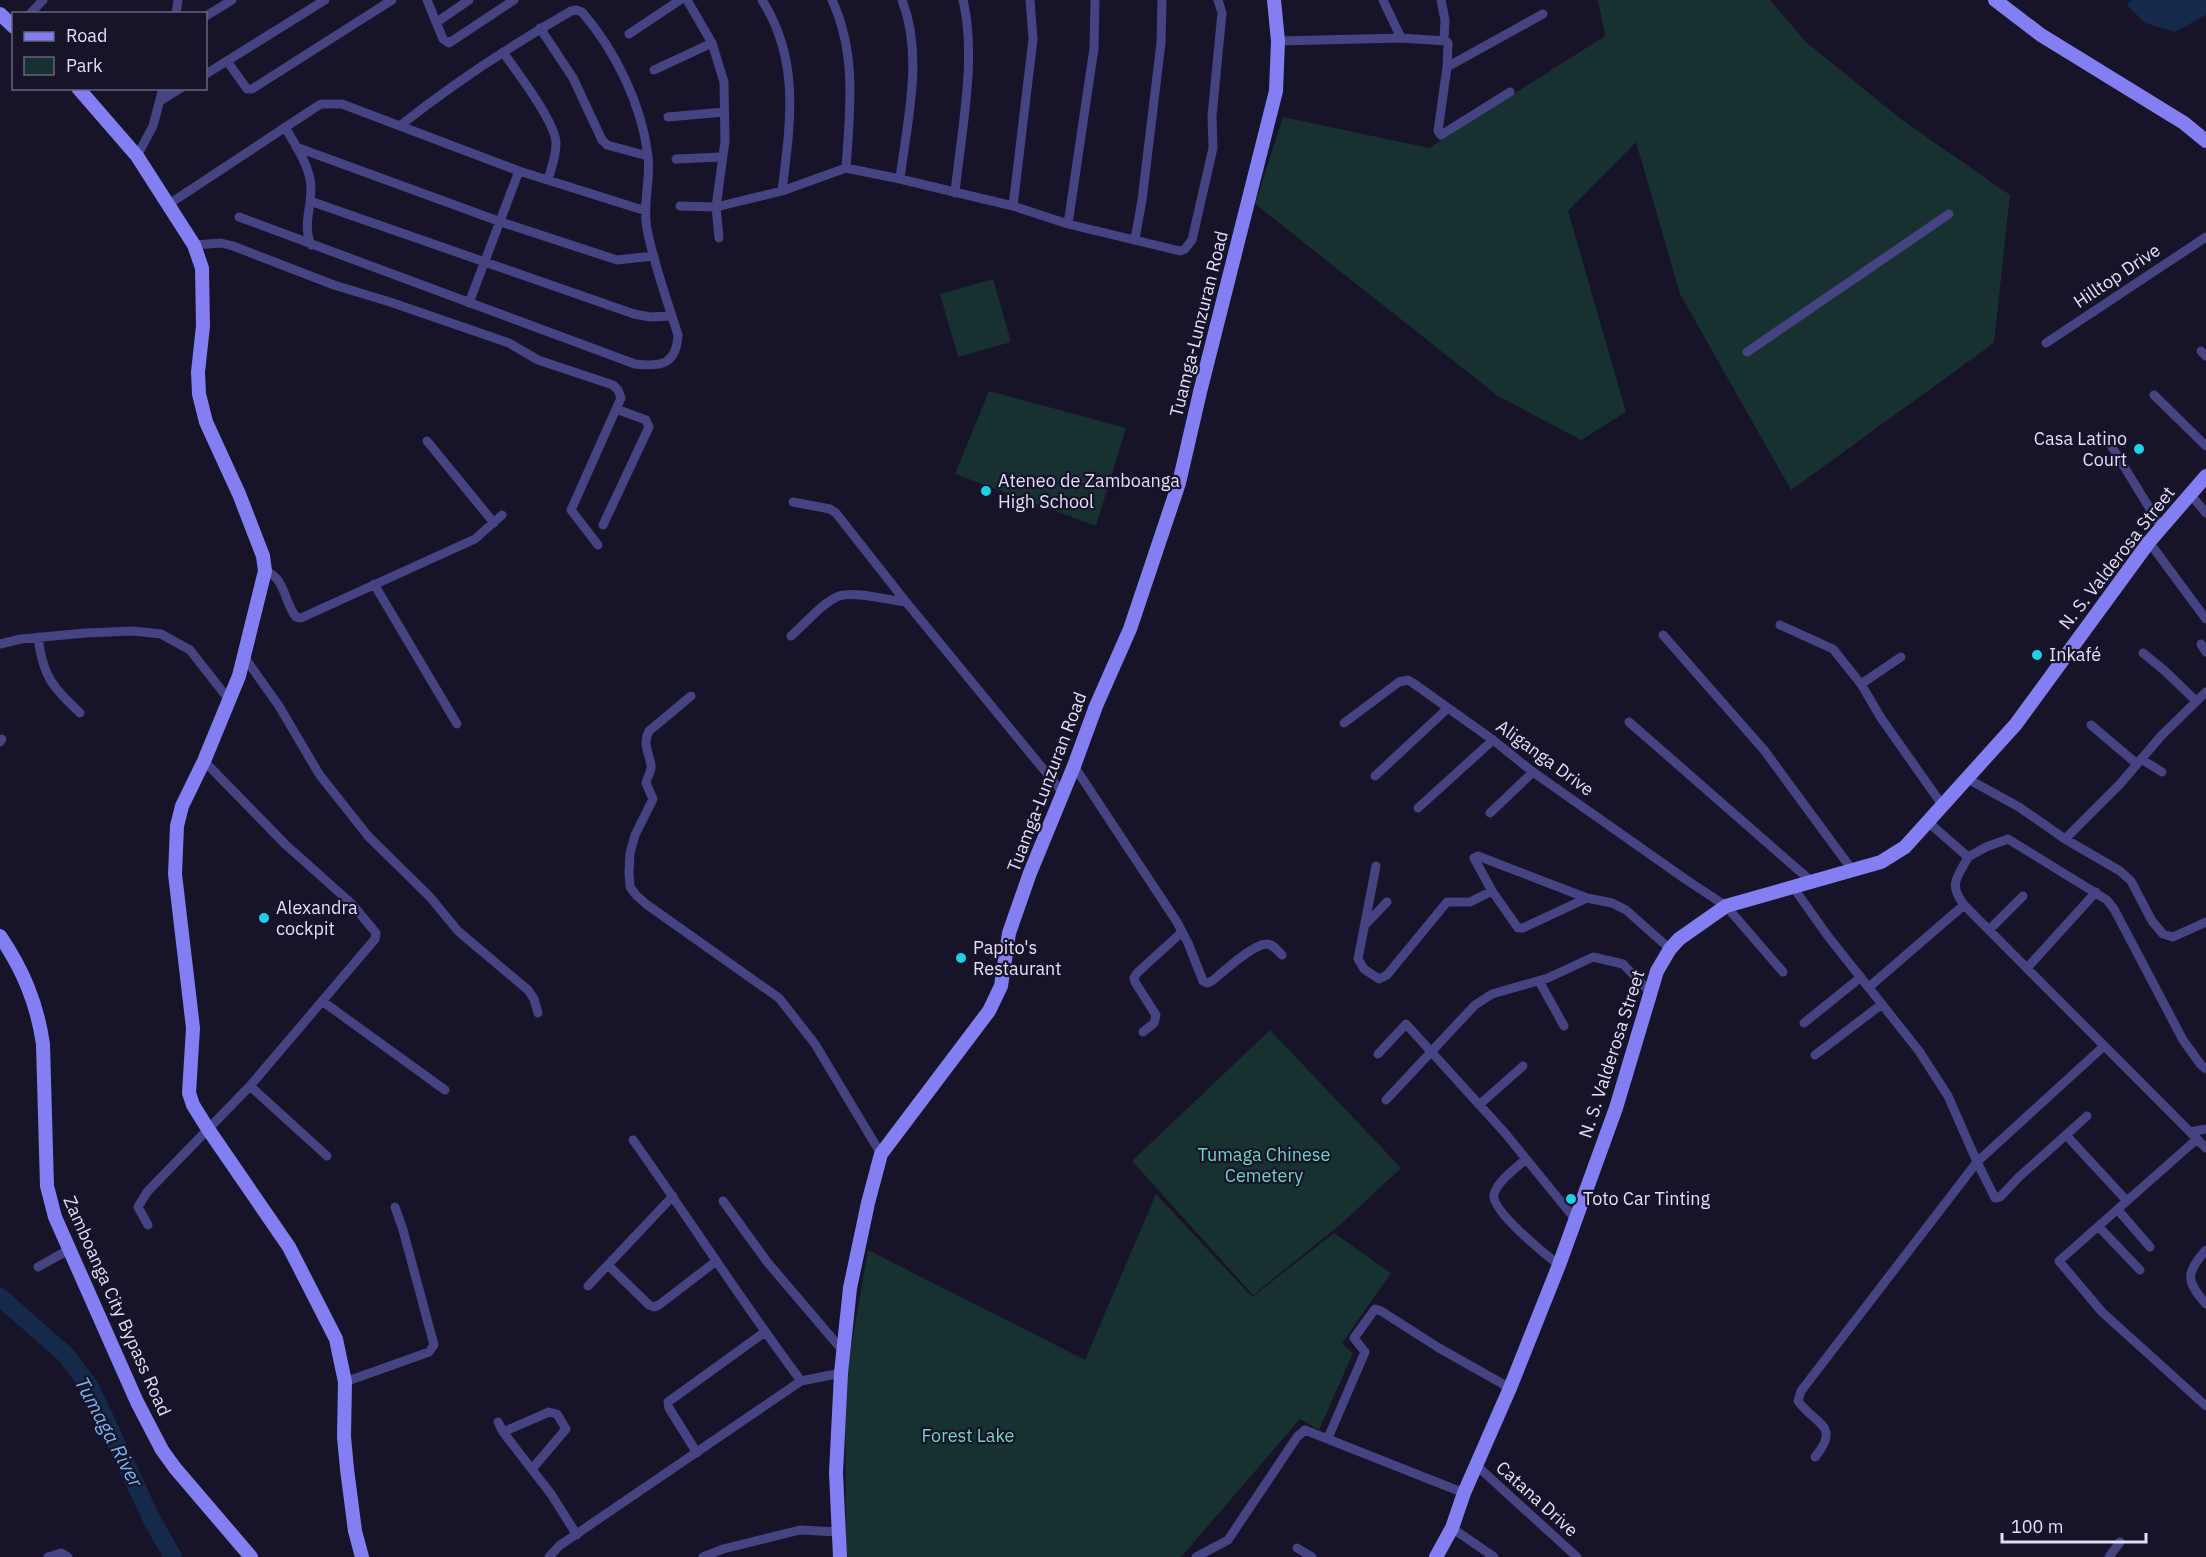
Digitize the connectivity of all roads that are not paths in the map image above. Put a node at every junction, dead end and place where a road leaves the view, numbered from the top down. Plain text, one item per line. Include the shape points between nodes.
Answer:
1 (43, 0) edge
2 (232, 0) edge
3 (325, 0) edge
4 (427, 0) edge
5 (469, 0) edge
6 (514, 0) edge
7 (680, 0) edge
8 (687, 0) edge
9 (762, 0) edge
10 (832, 0) edge
11 (902, 0) edge
12 (963, 0) edge
13 (1030, 0) edge
14 (1095, 0) edge
15 (1162, 0) edge
16 (1218, 0) edge
17 (1274, 0) edge
18 (1383, 0) edge
19 (1441, 0) edge
20 (1995, 0) edge
21 (386, 2) edge
22 (32, 12) edge
23 (0, 14) edge
24 (1543, 14) dead end
25 (207, 15) edge
26 (437, 22) junction
27 (12, 25) edge
28 (540, 28) junction
29 (629, 34) dead end
30 (1401, 38) junction
31 (1444, 40) junction
32 (1278, 41) junction
33 (712, 43) junction
34 (503, 52) junction
35 (227, 61) junction
36 (1447, 67) junction
37 (654, 70) dead end
38 (207, 73) edge
39 (80, 90) edge
40 (163, 90) edge
41 (178, 90) edge
42 (1510, 92) dead end
43 (160, 101) junction
44 (724, 112) junction
45 (668, 117) dead end
46 (401, 125) junction
47 (285, 127) junction
48 (2206, 141) edge
49 (296, 147) junction
50 (137, 156) junction
51 (648, 156) junction
52 (722, 157) junction
53 (676, 159) dead end
54 (846, 168) junction
55 (519, 171) junction
56 (900, 179) junction
57 (548, 180) junction
58 (782, 192) junction
59 (955, 193) junction
60 (310, 201) junction
61 (168, 204) junction
62 (680, 206) dead end
63 (1013, 206) junction
64 (716, 207) junction
65 (646, 211) junction
66 (1948, 214) dead end
67 (239, 217) dead end
68 (501, 222) junction
69 (1068, 224) junction
70 (2206, 237) edge
71 (719, 238) dead end
72 (1135, 239) junction
73 (311, 244) junction
74 (194, 245) junction
75 (654, 256) junction
76 (486, 262) junction
77 (469, 303) junction
78 (672, 316) junction
79 (2046, 343) dead end
80 (1747, 352) dead end
81 (2154, 395) dead end
82 (616, 409) junction
83 (2106, 438) dead end
84 (427, 441) dead end
85 (2206, 446) edge
86 (2206, 476) edge
87 (2190, 494) junction
88 (793, 502) dead end
89 (2206, 513) edge
90 (502, 515) dead end
91 (494, 523) junction
92 (603, 525) dead end
93 (2161, 527) junction
94 (2149, 542) junction
95 (598, 545) dead end
96 (265, 571) junction
97 (374, 584) junction
98 (906, 602) junction
99 (2206, 619) edge
100 (1780, 625) dead end
101 (1663, 634) dead end
102 (791, 636) dead end
103 (38, 637) junction
104 (0, 644) edge
105 (2143, 653) dead end
106 (1901, 657) dead end
107 (245, 658) junction
108 (1861, 684) junction
109 (2206, 692) edge
110 (691, 696) dead end
111 (230, 701) junction
112 (2196, 701) junction
113 (1448, 708) junction
114 (80, 713) dead end
115 (1629, 722) dead end
116 (1344, 723) dead end
117 (457, 724) dead end
118 (2091, 725) dead end
119 (1493, 740) junction
120 (204, 760) junction
121 (2139, 761) junction
122 (1074, 766) junction
123 (1533, 772) junction
124 (2162, 772) dead end
125 (1375, 776) dead end
126 (1968, 779) junction
127 (1063, 793) junction
128 (1943, 806) junction
129 (1418, 808) dead end
130 (1490, 813) dead end
131 (1928, 822) junction
132 (2065, 839) junction
133 (1968, 857) junction
134 (1376, 866) dead end
135 (1853, 871) junction
136 (1811, 881) junction
137 (1793, 887) junction
138 (1492, 891) junction
139 (2096, 892) junction
140 (2023, 896) dead end
141 (1587, 898) junction
142 (1387, 902) dead end
143 (1964, 905) junction
144 (1726, 906) junction
145 (2206, 922) edge
146 (1366, 924) junction
147 (1989, 930) junction
148 (1182, 932) junction
149 (0, 936) edge
150 (1670, 949) junction
151 (1282, 954) dead end
152 (2027, 968) junction
153 (1783, 972) dead end
154 (1861, 977) junction
155 (1539, 981) junction
156 (1869, 987) junction
157 (1650, 992) junction
158 (322, 1001) junction
159 (1882, 1004) junction
160 (538, 1013) dead end
161 (1804, 1023) dead end
162 (1564, 1026) dead end
163 (1143, 1032) dead end
164 (2104, 1046) junction
165 (1432, 1050) junction
166 (1378, 1054) dead end
167 (1815, 1055) dead end
168 (1523, 1066) dead end
169 (2206, 1068) edge
170 (250, 1086) junction
171 (446, 1090) dead end
172 (1386, 1100) dead end
173 (1479, 1104) junction
174 (2087, 1116) dead end
175 (208, 1129) junction
176 (2206, 1129) edge
177 (2066, 1135) junction
178 (2193, 1136) junction
179 (633, 1140) dead end
180 (2206, 1148) edge
181 (881, 1154) junction
182 (327, 1156) dead end
183 (1526, 1159) junction
184 (1977, 1162) junction
185 (673, 1196) junction
186 (723, 1200) dead end
187 (2127, 1202) junction
188 (395, 1207) dead end
189 (2118, 1210) junction
190 (1575, 1219) junction
191 (148, 1225) dead end
192 (2099, 1227) junction
193 (2150, 1247) dead end
194 (70, 1249) junction
195 (2206, 1250) edge
196 (715, 1262) junction
197 (608, 1265) junction
198 (1559, 1265) junction
199 (38, 1267) dead end
200 (2140, 1270) dead end
201 (588, 1286) dead end
202 (2206, 1304) edge
203 (765, 1332) junction
204 (843, 1351) junction
205 (841, 1373) junction
206 (801, 1381) junction
207 (345, 1382) junction
208 (1510, 1388) junction
209 (2206, 1406) edge
210 (498, 1422) dead end
211 (503, 1432) junction
212 (1329, 1438) junction
213 (697, 1453) junction
214 (1815, 1456) dead end
215 (1476, 1465) junction
216 (532, 1469) junction
217 (1464, 1493) junction
218 (1452, 1528) junction
219 (839, 1532) junction
220 (577, 1535) junction
221 (2120, 1542) dead end
222 (1297, 1548) dead end
223 (52, 1555) edge
224 (68, 1557) edge
225 (251, 1557) edge
226 (362, 1557) edge
227 (549, 1557) edge
228 (703, 1557) edge
229 (840, 1557) edge
230 (1196, 1557) edge
231 (1312, 1557) edge
232 (1436, 1557) edge
233 (1494, 1557) edge
234 (1577, 1557) edge
235 (2109, 1557) edge

1 - 22 street
2 - 25 street
3 - 35 street
4 - 26 street
5 - 26 street
6 - 26 street via 449,43 443,39
7 - 29 street
8 - 33 street
9 - 58 street via 777,31 791,99
10 - 54 street via 848,45 851,99
11 - 56 street via 911,34 913,64
12 - 59 street via 969,59
13 - 63 street via 1033,39
14 - 69 street via 1094,48
15 - 72 street via 1161,43
16 - 72 street via 1222,13 1212,116 1213,147 1192,240 1180,250
17 - 32 street, Tuamga-Lunzuran Road
18 - 30 street
19 - 31 street
20 - 48 street
21 - 35 street via 252,89 243,86
23 - 27 street
24 - 36 street
28 - 34 street
28 - 51 street via 573,78 602,140 607,145
28 - 51 street via 574,10 587,17 632,91
30 - 31 street
30 - 32 street
31 - 36 street via 1448,44
32 - 122 street, Tuamga-Lunzuran Road via 1276,91 1179,483 1130,629
33 - 37 street
33 - 44 street via 724,82
34 - 46 street
34 - 57 street via 555,135 556,152
35 - 38 street
36 - 42 street via 1439,135
39 - 50 street
40 - 43 street
41 - 43 street
43 - 50 street via 153,126
44 - 45 street
44 - 52 street
46 - 47 street via 329,103
46 - 55 street
47 - 49 street
47 - 61 street
49 - 60 street via 311,180
49 - 68 street
50 - 61 street
51 - 65 street
52 - 53 street
52 - 64 street
54 - 56 street
54 - 58 street
55 - 57 street
55 - 68 street
56 - 59 street
57 - 65 street
58 - 64 street
59 - 63 street
60 - 73 street via 306,228
60 - 76 street
61 - 74 street
62 - 64 street
63 - 69 street
64 - 71 street
65 - 75 street
66 - 80 street
67 - 73 street
68 - 75 street via 617,260
68 - 76 street
69 - 72 street
70 - 79 street, Hilltop Drive
73 - 77 street
74 - 82 street via 227,244 334,285 509,343 538,360 614,385 621,398
74 - 96 street via 202,268 199,394 206,422 263,556
75 - 78 street
76 - 77 street
76 - 78 street via 634,314
77 - 78 street via 635,364 653,366 670,359 676,350 678,335
81 - 85 street
82 - 92 street via 646,420 649,427
82 - 95 street via 571,510
83 - 93 street
84 - 91 street
86 - 87 street, N. S. Valderosa Street
87 - 89 street
87 - 93 street, N. S. Valderosa Street
88 - 98 street via 836,513
90 - 91 street
91 - 97 street via 475,539
93 - 94 street, N. S. Valderosa Street
94 - 99 street
94 - 126 street, N. S. Valderosa Street via 2016,724
96 - 97 street via 278,578 298,617
96 - 107 street
97 - 117 street
98 - 102 street via 838,596
98 - 127 street
100 - 108 street via 1833,649
101 - 135 street via 1764,750
103 - 104 street
103 - 111 street via 161,634 190,650
103 - 114 street via 41,663 49,678
105 - 112 street
106 - 108 street
107 - 111 street
107 - 160 street via 319,774 368,836 430,897 458,931 528,990
108 - 128 street
109 - 112 street
110 - 181 street via 646,736 652,766 646,783 653,799 630,853 630,887 646,904 779,998 815,1044
111 - 120 street
112 - 121 street
113 - 116 street, Aliganga Drive via 1413,682 1402,681
113 - 119 street, Aliganga Drive
113 - 125 street
115 - 136 street
118 - 121 street
119 - 123 street, Aliganga Drive
119 - 129 street
120 - 158 street via 286,845 351,903 376,933
120 - 175 street via 182,806 175,874 193,1028 189,1093
121 - 124 street
121 - 132 street
122 - 127 street, Tuamga-Lunzuran Road
122 - 148 street
123 - 130 street
123 - 144 street, Aliganga Drive
126 - 128 street, N. S. Valderosa Street
126 - 132 street via 2019,807
127 - 181 street, Tuamga-Lunzuran Road via 1009,933 1001,986 989,1011
128 - 131 street, N. S. Valderosa Street
131 - 133 street
131 - 135 street, N. S. Valderosa Street via 1905,847 1881,862
132 - 145 street via 2127,877 2163,934 2173,937
133 - 139 street via 2008,839
133 - 143 street via 1954,885
134 - 146 street
135 - 136 street, N. S. Valderosa Street
136 - 137 street, N. S. Valderosa Street
137 - 144 street, N. S. Valderosa Street
137 - 154 street
138 - 141 street via 1518,928
138 - 141 street via 1475,857
138 - 146 street via 1470,902 1448,903 1387,975 1379,979 1364,969 1358,959
139 - 152 street
139 - 169 street via 2114,909 2183,1040
140 - 147 street
141 - 150 street via 1626,910
142 - 146 street
143 - 147 street
143 - 156 street
144 - 150 street, N. S. Valderosa Street
144 - 153 street, Aliganga Drive
147 - 152 street
148 - 151 street via 1207,983 1264,944 1274,946
148 - 163 street via 1134,978 1156,1015 1154,1023
149 - 194 street, Zamboanga City Bypass Road via 25,978 40,1022 48,1186 55,1217
150 - 157 street, N. S. Valderosa Street
152 - 164 street
154 - 156 street
154 - 161 street
155 - 157 street via 1593,957 1623,964
155 - 162 street
155 - 165 street via 1482,999
156 - 159 street
157 - 190 street, N. S. Valderosa Street via 1616,1107
158 - 170 street
158 - 171 street
159 - 167 street
159 - 184 street via 1948,1096
164 - 178 street
164 - 184 street
165 - 166 street via 1406,1024
165 - 172 street
165 - 173 street
168 - 173 street
170 - 175 street
170 - 182 street
173 - 183 street
174 - 177 street
175 - 191 street via 140,1203 139,1212
175 - 207 street via 273,1221 304,1273 336,1339
176 - 178 street
177 - 184 street via 1998,1199
177 - 187 street
178 - 180 street
178 - 187 street
179 - 185 street
181 - 204 street, Tuamga-Lunzuran Road via 850,1288
183 - 190 street
183 - 198 street via 1500,1185 1494,1194 1495,1201 1536,1248
184 - 214 street via 1801,1391 1798,1401 1826,1433 1825,1445
185 - 196 street
185 - 197 street
186 - 204 street via 768,1263
187 - 189 street
188 - 207 street via 434,1345 429,1352
189 - 192 street
189 - 193 street
190 - 198 street, N. S. Valderosa Street
192 - 200 street
192 - 209 street via 2059,1261 2102,1312
194 - 199 street
194 - 225 street, Zamboanga City Bypass Road via 162,1450
195 - 202 street via 2193,1264 2189,1276
196 - 197 street via 654,1307
196 - 203 street
197 - 201 street
198 - 208 street, N. S. Valderosa Street
203 - 206 street
203 - 213 street via 668,1402
204 - 205 street, Tuamga-Lunzuran Road
205 - 206 street
205 - 219 street, Tuamga-Lunzuran Road via 836,1473
206 - 213 street
207 - 226 street via 347,1469
208 - 212 street via 1375,1309 1354,1338 1365,1352
208 - 215 street, N. S. Valderosa Street
210 - 211 street
211 - 216 street
211 - 216 street via 549,1412 557,1414 566,1429
212 - 217 street
212 - 230 street via 1301,1431 1228,1540
213 - 220 street
215 - 217 street, N. S. Valderosa Street
215 - 234 street, Catana Drive
216 - 220 street
217 - 218 street, N. S. Valderosa Street
218 - 232 street, N. S. Valderosa Street
218 - 233 street
219 - 228 street via 789,1532
219 - 229 street, Tuamga-Lunzuran Road
220 - 227 street
221 - 235 street
222 - 231 street
223 - 224 street

